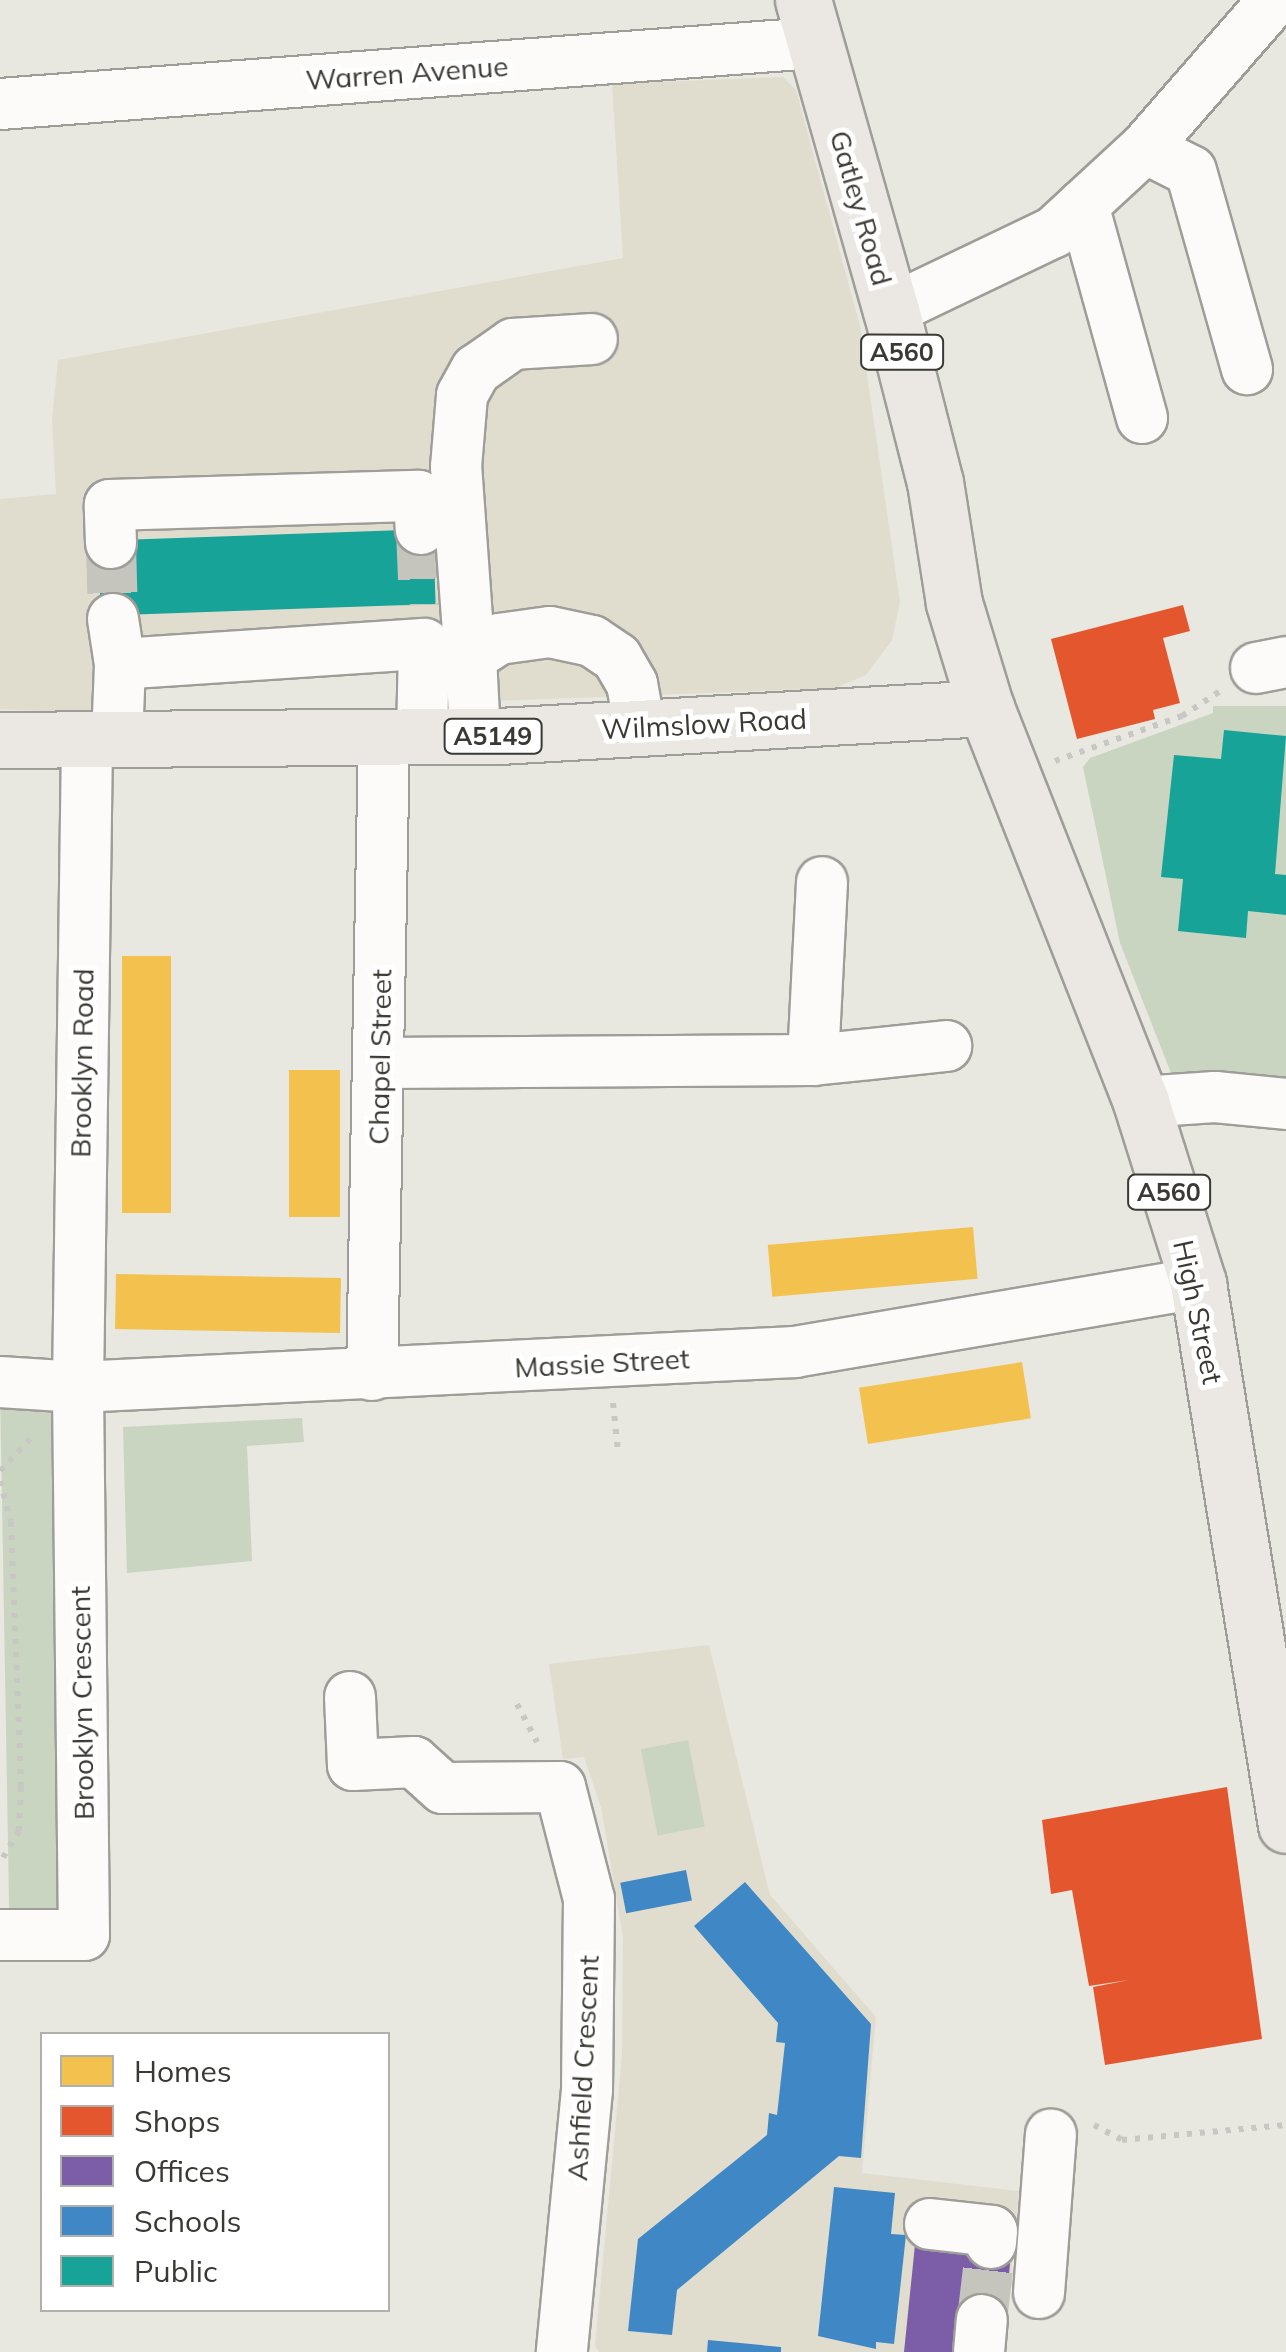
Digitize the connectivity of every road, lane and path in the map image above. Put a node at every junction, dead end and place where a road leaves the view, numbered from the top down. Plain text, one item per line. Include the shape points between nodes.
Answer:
1 (1274, 0) edge
2 (808, 22) edge
3 (0, 104) edge
4 (1146, 148) junction
5 (1083, 205) junction
6 (891, 310) junction
7 (592, 339) dead end
8 (1248, 369) dead end
9 (1142, 418) dead end
10 (421, 529) tunnel mouth
11 (111, 543) tunnel mouth
12 (470, 660) junction
13 (1271, 665) edge
14 (986, 708) junction
15 (640, 728) junction
16 (427, 738) junction
17 (0, 740) edge
18 (102, 740) junction
19 (1013, 779) junction
20 (822, 882) dead end
21 (946, 1046) dead end
22 (812, 1060) junction
23 (380, 1063) junction
24 (1140, 1102) junction
25 (1286, 1104) edge
26 (1198, 1284) junction
27 (372, 1375) junction
28 (0, 1382) edge
29 (78, 1387) junction
30 (0, 1481) edge
31 (350, 1698) dead end
32 (1286, 1825) edge
33 (0, 1863) edge
34 (0, 1935) edge
35 (1286, 2125) edge
36 (1069, 2128) joint
37 (930, 2224) dead end
38 (990, 2243) dead end
39 (1039, 2293) dead end
40 (562, 2352) edge

1 - 4 street
2 - 3 street, Warren Avenue
2 - 6 main road, Gatley Road / A560
4 - 5 street
4 - 8 street via 1191,171
5 - 6 street via 1054,232
5 - 9 street
6 - 14 main road, Gatley Road / A560 via 936,482 954,603
7 - 12 street via 513,344 476,370 462,395 456,467
10 - 11 street via 419,496 110,505
12 - 15 street via 499,639 550,632 592,641 617,658 632,684
12 - 16 street
13 - 19 path via 1182,716
14 - 15 main road, Wilmslow Road / A5149
14 - 19 main road, High Street / A560
15 - 16 main road, Wilmslow Road / A5149
16 - 18 main road, Wilmslow Road / A5149
16 - 18 street via 424,625 117,642
16 - 23 street, Chapel Street
17 - 18 main road, Wilmslow Road / A5149
18 - 29 street, Brooklyn Road
19 - 24 main road, High Street / A560 via 1063,892
20 - 22 street
21 - 22 street
22 - 23 street
23 - 27 street, Chapel Street
24 - 25 street via 1214,1097
24 - 26 main road, High Street / A560
26 - 27 street, Massie Street via 796,1352
26 - 32 main road, High Street / A560
27 - 29 street, Massie Street
28 - 29 street, Massie Street
29 - 34 street, Brooklyn Crescent via 84,1935
30 - 33 path via 11,1522 21,1787 18,1832
31 - 40 street, Ashfield Crescent via 354,1765 414,1762 443,1788 560,1787 589,1899 587,2090
35 - 36 path via 1122,2140
36 - 39 street
37 - 38 street via 992,2231

